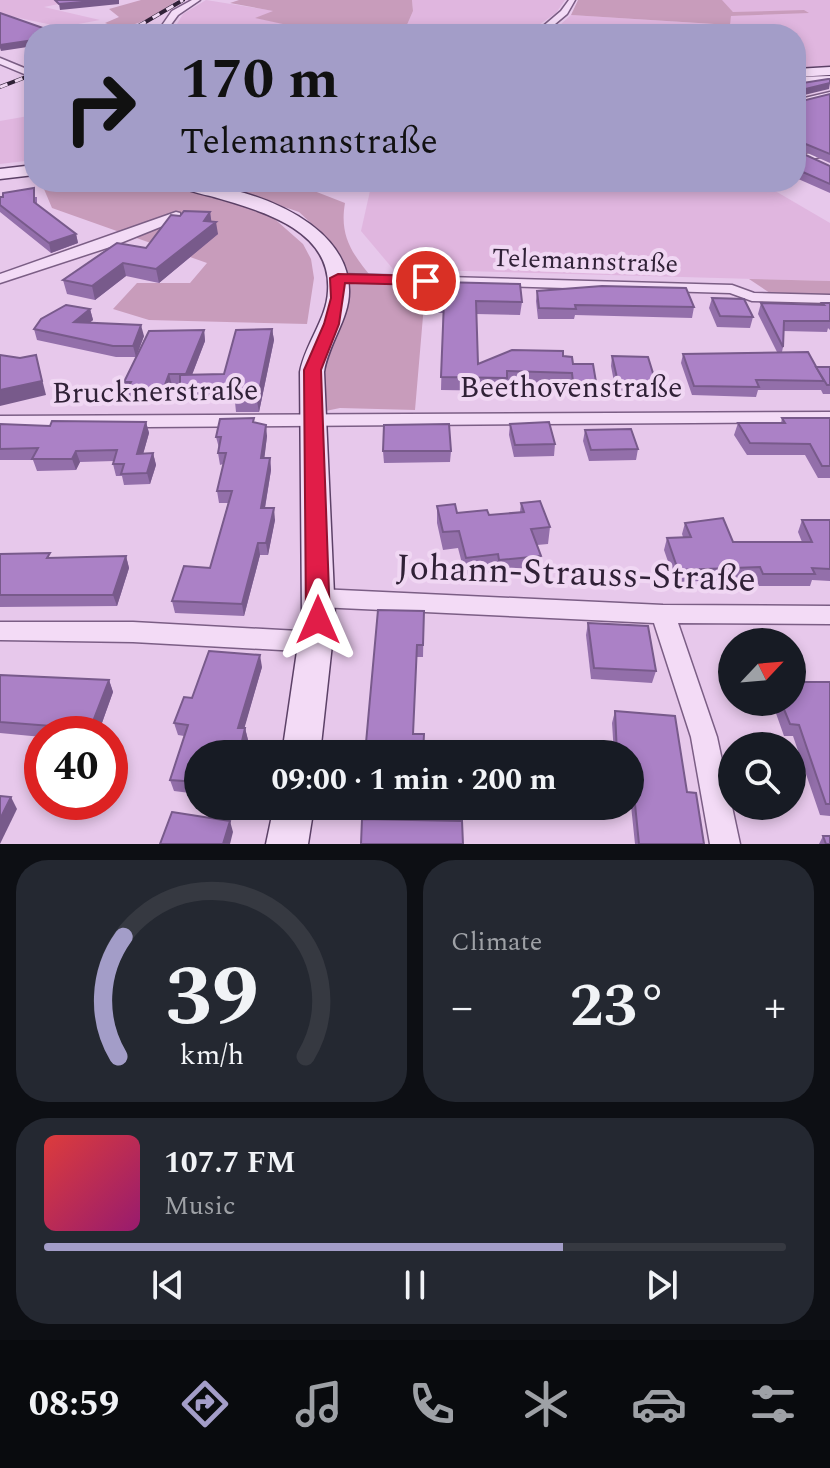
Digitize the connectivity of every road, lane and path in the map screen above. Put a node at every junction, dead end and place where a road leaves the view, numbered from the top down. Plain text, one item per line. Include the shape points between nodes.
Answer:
1 (197, 0) edge
2 (572, 0) edge
3 (167, 24) edge
4 (550, 24) edge
5 (0, 61) edge
6 (24, 71) edge
7 (830, 71) edge
8 (806, 72) edge
9 (830, 79) edge
10 (806, 80) edge
11 (830, 95) edge
12 (806, 101) edge
13 (830, 152) edge
14 (806, 155) edge
15 (806, 159) edge
16 (830, 168) edge
17 (24, 171) edge
18 (0, 174) edge
19 (221, 192) edge
20 (176, 216) edge
21 (338, 278) junction
22 (0, 279) edge
23 (830, 299) edge
24 (830, 417) edge
25 (312, 418) junction
26 (0, 422) edge
27 (319, 598) junction
28 (663, 614) junction
29 (830, 615) edge
30 (0, 631) edge
31 (317, 642) junction
32 (303, 740) edge
33 (291, 820) edge
34 (287, 844) edge
35 (725, 844) edge

1 - 3 street
2 - 4 street
5 - 6 street
7 - 8 street
9 - 10 street
11 - 12 street
13 - 14 street
15 - 16 street
17 - 18 street
19 - 21 street via 298,223 330,256
20 - 22 street
21 - 23 street, Telemannstraße via 732,289 752,297
21 - 25 street via 332,324 313,363
24 - 25 street, Beethovenstraße
25 - 26 street, Brucknerstraße
25 - 27 street
27 - 28 street, Johann-Strauss-Straße
27 - 31 street
28 - 29 street, Johann-Strauss-Straße
28 - 35 street via 704,737
30 - 31 street
31 - 32 street
33 - 34 street

